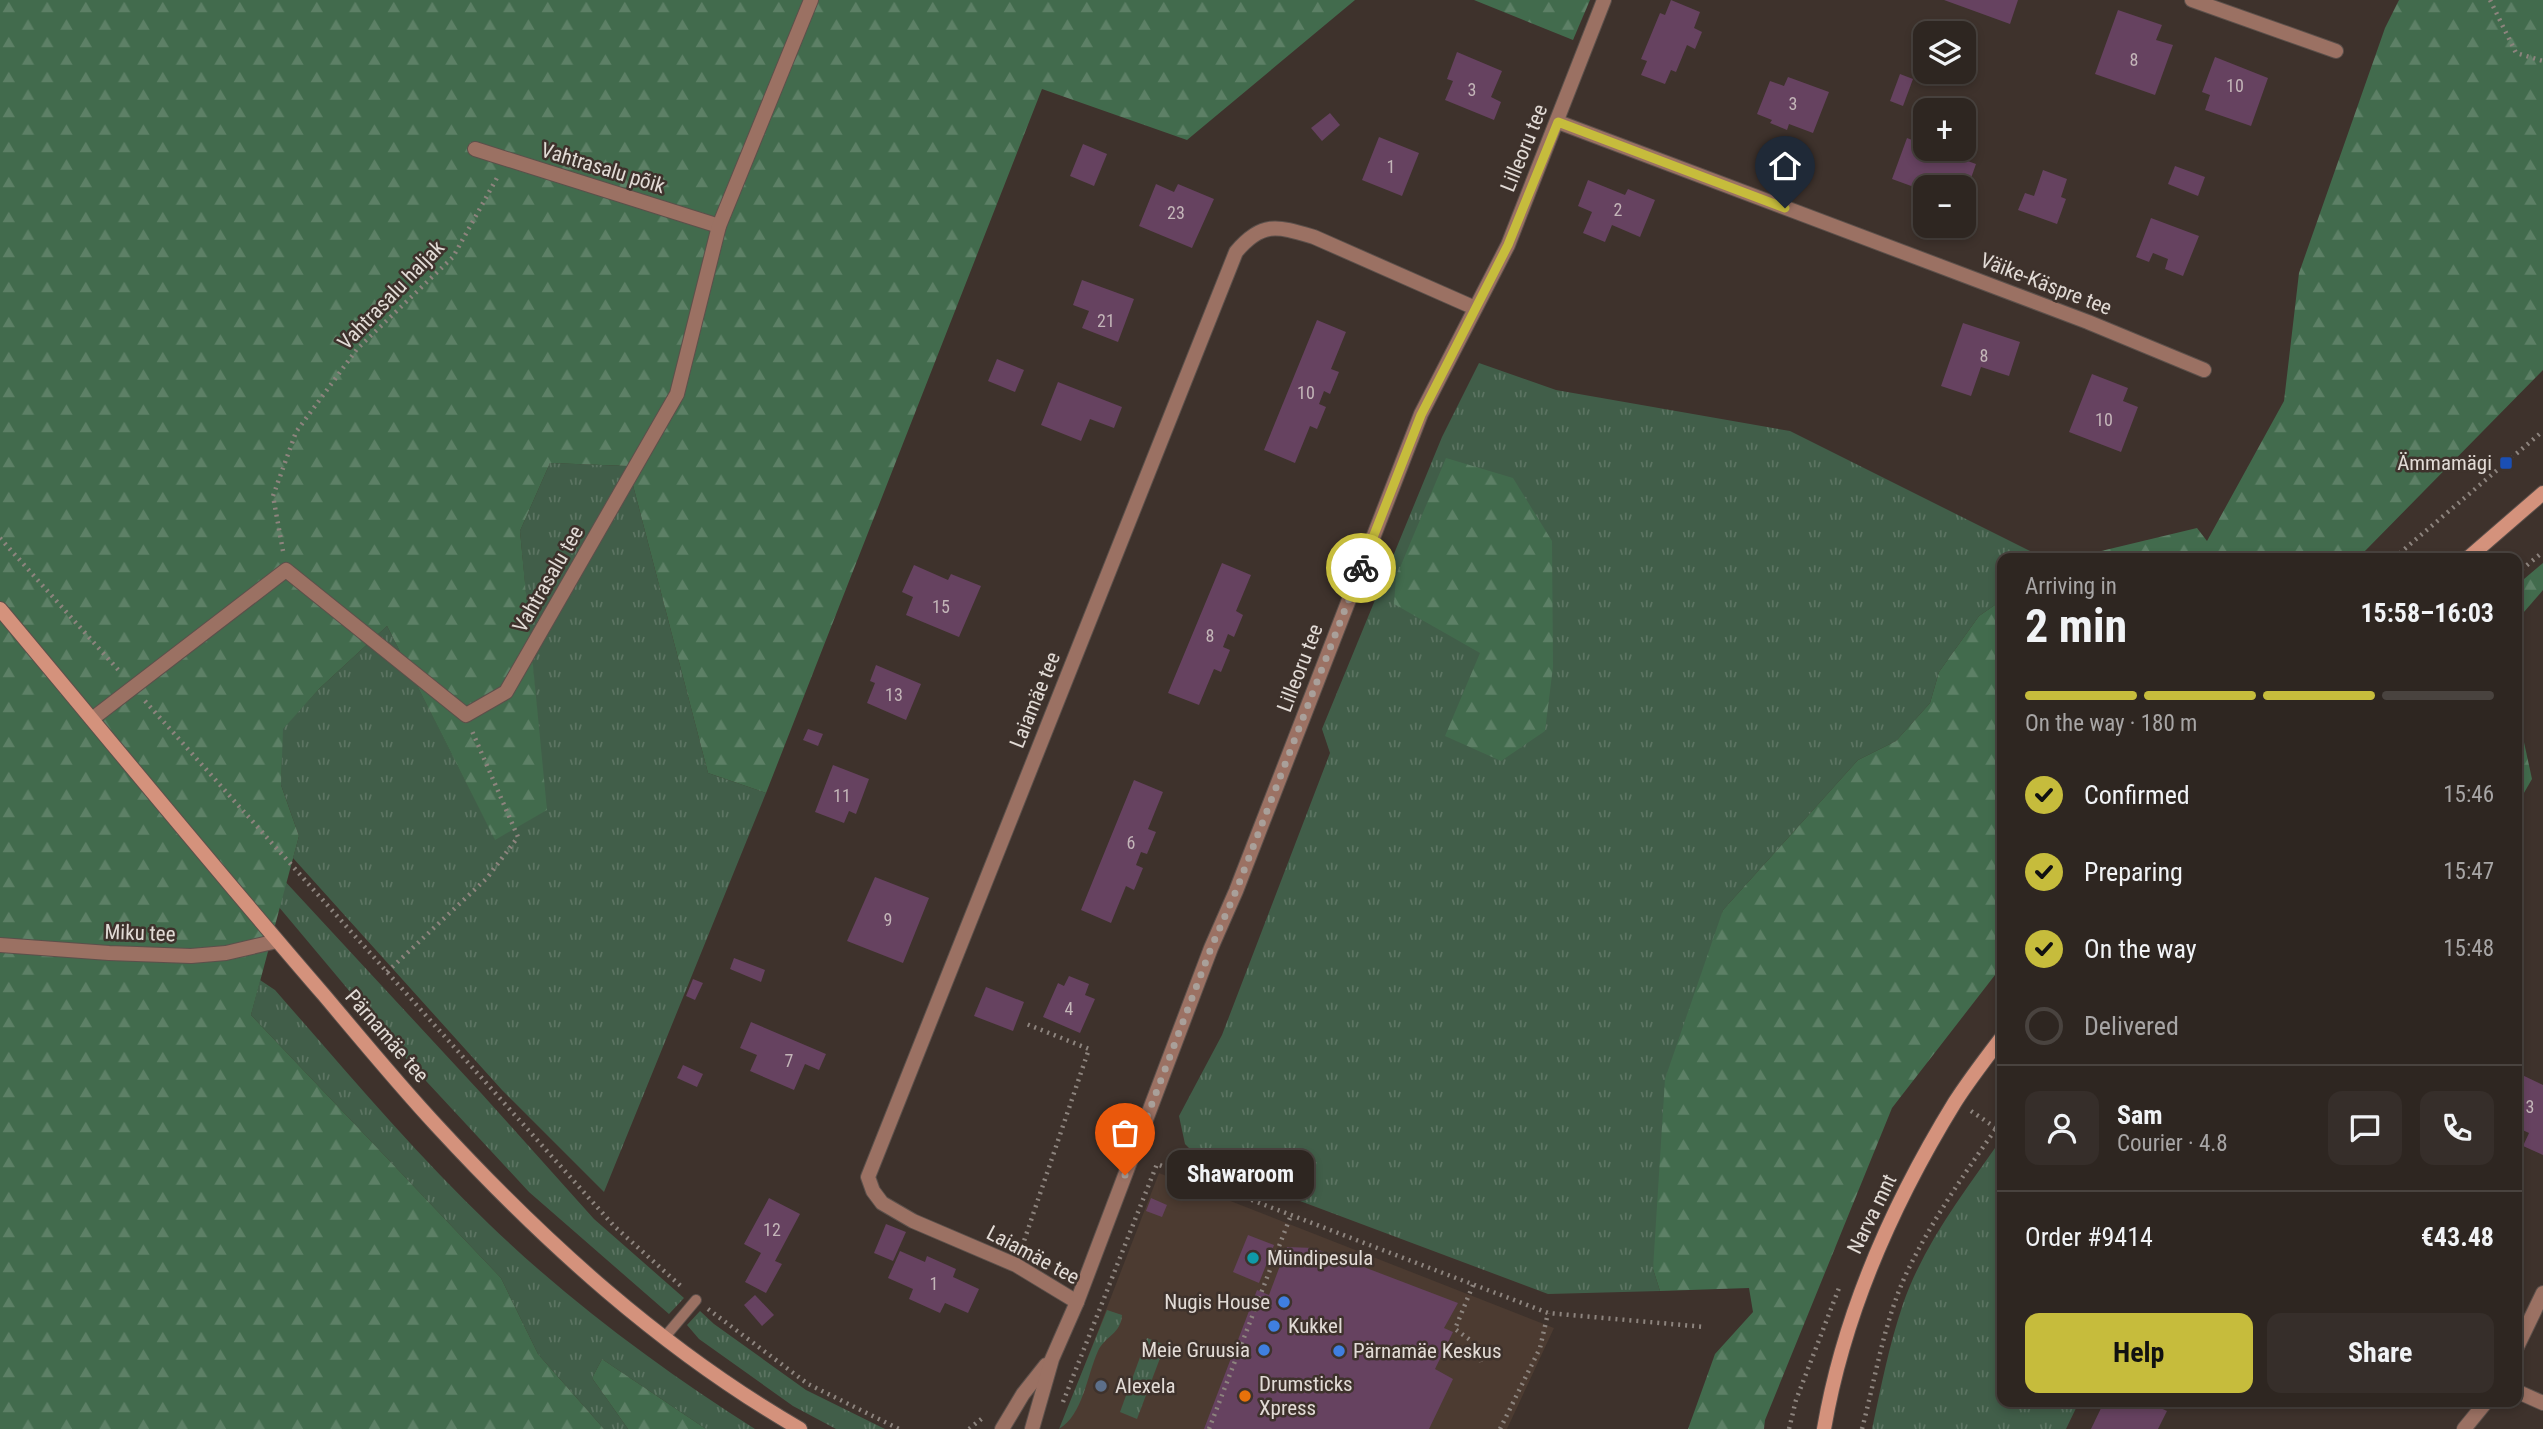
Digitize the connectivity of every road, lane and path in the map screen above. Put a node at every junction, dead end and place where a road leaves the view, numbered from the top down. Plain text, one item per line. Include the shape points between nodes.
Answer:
1 (811, 0) edge
2 (1604, 0) edge
3 (2192, 0) edge
4 (2490, 0) edge
5 (2336, 51) dead end
6 (2543, 61) edge
7 (1558, 122) junction
8 (475, 149) dead end
9 (508, 160) junction
10 (719, 226) junction
11 (1475, 308) junction
12 (2204, 370) dead end
13 (2543, 431) edge
14 (2543, 493) edge
15 (0, 538) edge
16 (2543, 552) edge
17 (2400, 553) edge
18 (2474, 553) edge
19 (2522, 569) edge
20 (286, 570) junction
21 (0, 609) edge
22 (133, 687) junction
23 (466, 715) junction
24 (92, 719) junction
25 (277, 941) junction
26 (0, 945) edge
27 (387, 972) junction
28 (1024, 1023) dead end
29 (1997, 1044) edge
30 (1956, 1101) junction
31 (1996, 1128) joint
32 (1291, 1215) junction
33 (1016, 1265) junction
34 (1843, 1279) dead end
35 (1473, 1285) junction
36 (2543, 1293) edge
37 (696, 1300) junction
38 (1077, 1302) junction
39 (1548, 1313) junction
40 (1705, 1327) dead end
41 (2522, 1337) edge
42 (664, 1338) junction
43 (1052, 1359) junction
44 (1481, 1362) dead end
45 (2522, 1394) edge
46 (2543, 1403) edge
47 (1062, 1405) dead end
48 (2482, 1407) edge
49 (800, 1429) edge
50 (899, 1429) edge
51 (1002, 1429) edge
52 (1032, 1429) edge
53 (1209, 1429) edge
54 (1500, 1429) edge
55 (1789, 1429) edge
56 (1825, 1429) edge
57 (1862, 1429) edge
58 (2464, 1429) edge

1 - 10 street, Vahtrasalu tee
2 - 7 street, Lilleoru tee
3 - 5 street
4 - 6 path via 2516,53
7 - 11 street, Lilleoru tee via 1508,245
7 - 12 street, Väike-Käspre tee
8 - 9 street, Vahtrasalu põik
9 - 10 street, Vahtrasalu põik
9 - 20 path, Vahtrasalu haljak via 453,257 357,349 296,432 273,496
10 - 23 street, Vahtrasalu tee via 677,394 506,692
11 - 33 street, Laiamäe tee via 1314,237 1288,230 1260,229 1236,252 868,1177 882,1203
11 - 38 street, Lilleoru tee via 1421,415
13 - 17 path
14 - 18 main road
15 - 22 path
16 - 19 path
20 - 22 street
20 - 23 street
21 - 24 main road, Pärnamäe tee
22 - 24 street
22 - 27 path
23 - 27 path via 518,837 487,878
24 - 25 main road, Pärnamäe tee
25 - 26 street, Miku tee via 191,956
25 - 42 main road, Pärnamäe tee via 436,1125 510,1202
27 - 37 path via 614,1226
28 - 33 path via 1089,1049
29 - 30 main road, Narva mnt
30 - 31 path
30 - 56 main road, Narva mnt via 1916,1171 1858,1295
31 - 57 path via 1912,1261 1877,1359
32 - 35 path
32 - 47 path via 1157,1164
32 - 53 path
33 - 38 street, Laiamäe tee
34 - 55 path
35 - 39 path
35 - 44 path via 1455,1329 1473,1342
36 - 41 street
37 - 42 lane
37 - 50 path via 808,1384
38 - 43 street, Lilleoru tee
39 - 40 path
39 - 54 path via 1541,1348
42 - 49 main road, Pärnamäe tee via 750,1400
43 - 51 street, Lilleoru tee
43 - 52 street, Lilleoru tee
45 - 46 street
48 - 58 street

